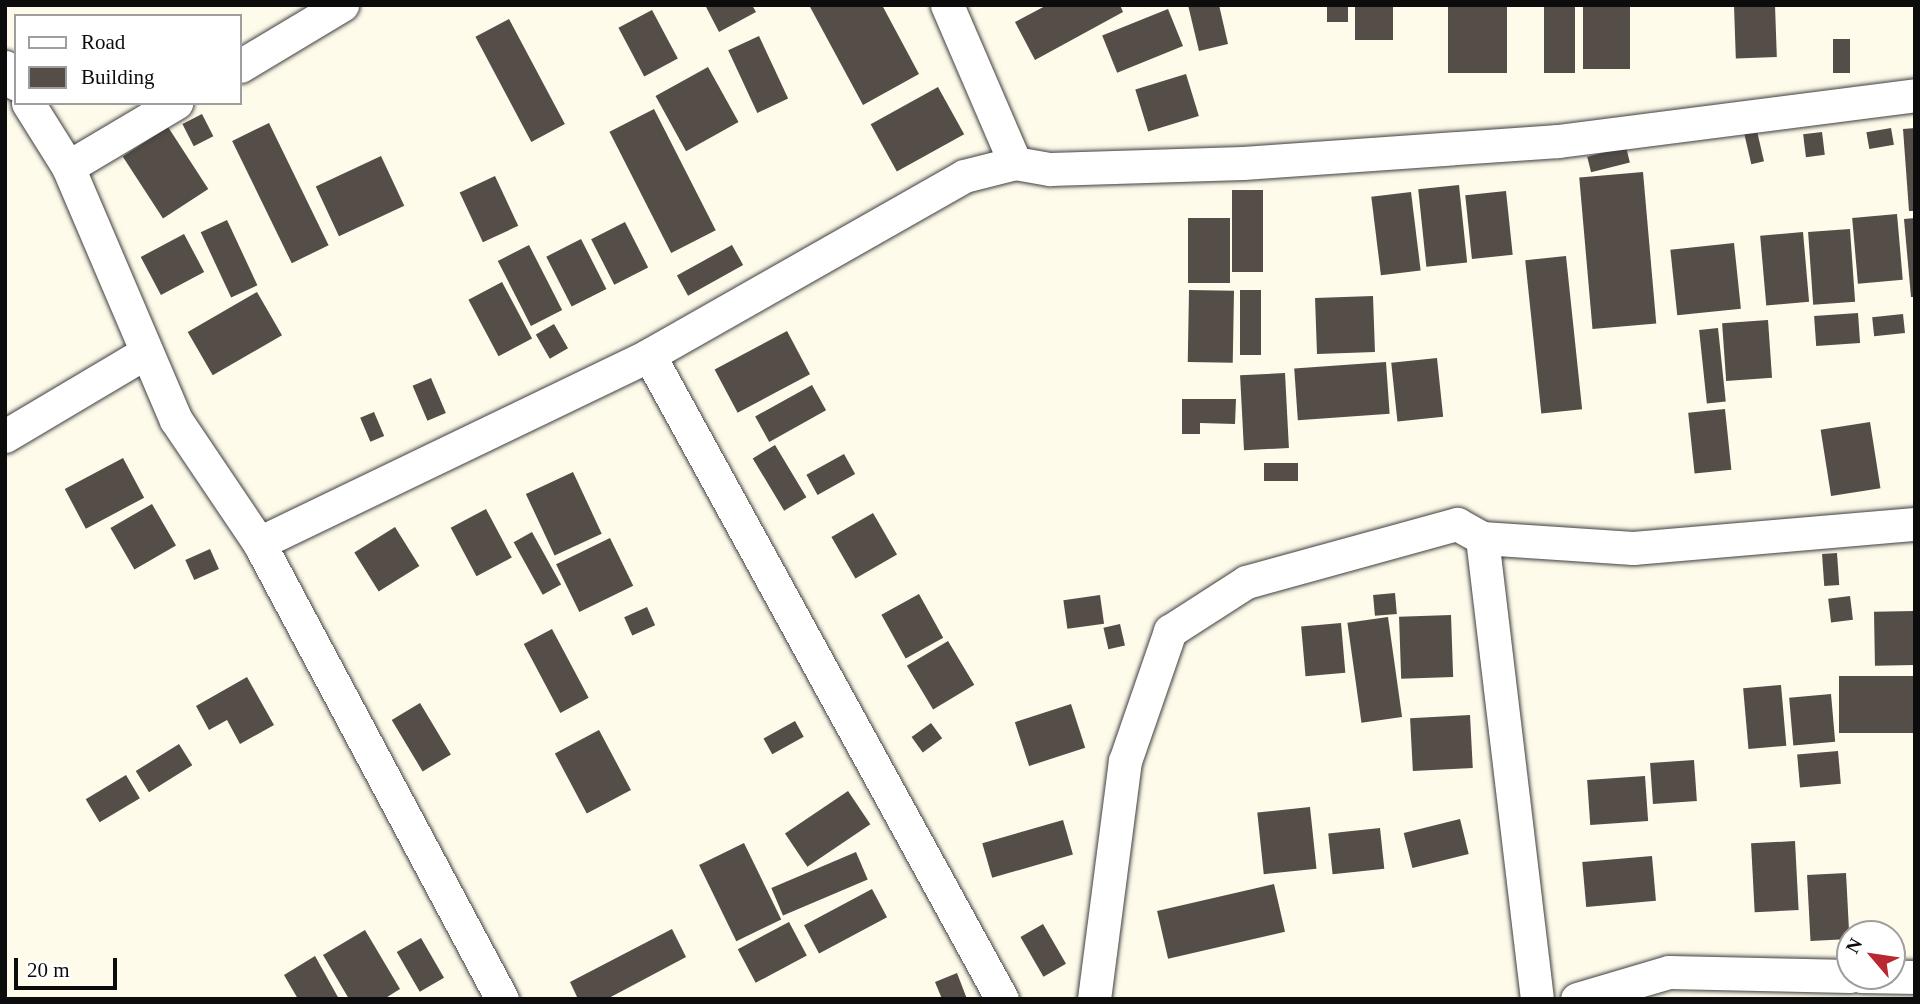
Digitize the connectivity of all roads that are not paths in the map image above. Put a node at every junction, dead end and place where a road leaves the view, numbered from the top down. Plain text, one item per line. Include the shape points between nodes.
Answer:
1 (342, 5) edge
2 (947, 5) edge
3 (242, 64) edge
4 (1915, 95) edge
5 (29, 105) edge
6 (173, 105) edge
7 (1015, 163) junction
8 (68, 167) junction
9 (143, 354) junction
10 (649, 355) junction
11 (5, 436) edge
12 (1915, 524) edge
13 (1482, 538) junction
14 (259, 543) junction
15 (1836, 976) edge
16 (502, 999) edge
17 (1002, 999) edge
18 (1094, 999) edge
19 (1537, 999) edge
20 (1577, 999) edge

1 - 3 street
2 - 7 street
4 - 7 street via 1558,141 1243,163 1049,169
5 - 8 street
6 - 8 street
7 - 10 street via 964,176
8 - 9 street
9 - 11 street
9 - 14 street via 176,420
10 - 14 street
10 - 17 street
12 - 13 street via 1633,548
13 - 18 street via 1458,524 1246,582 1170,631 1125,761
13 - 19 street
14 - 16 street
15 - 20 street via 1669,972

